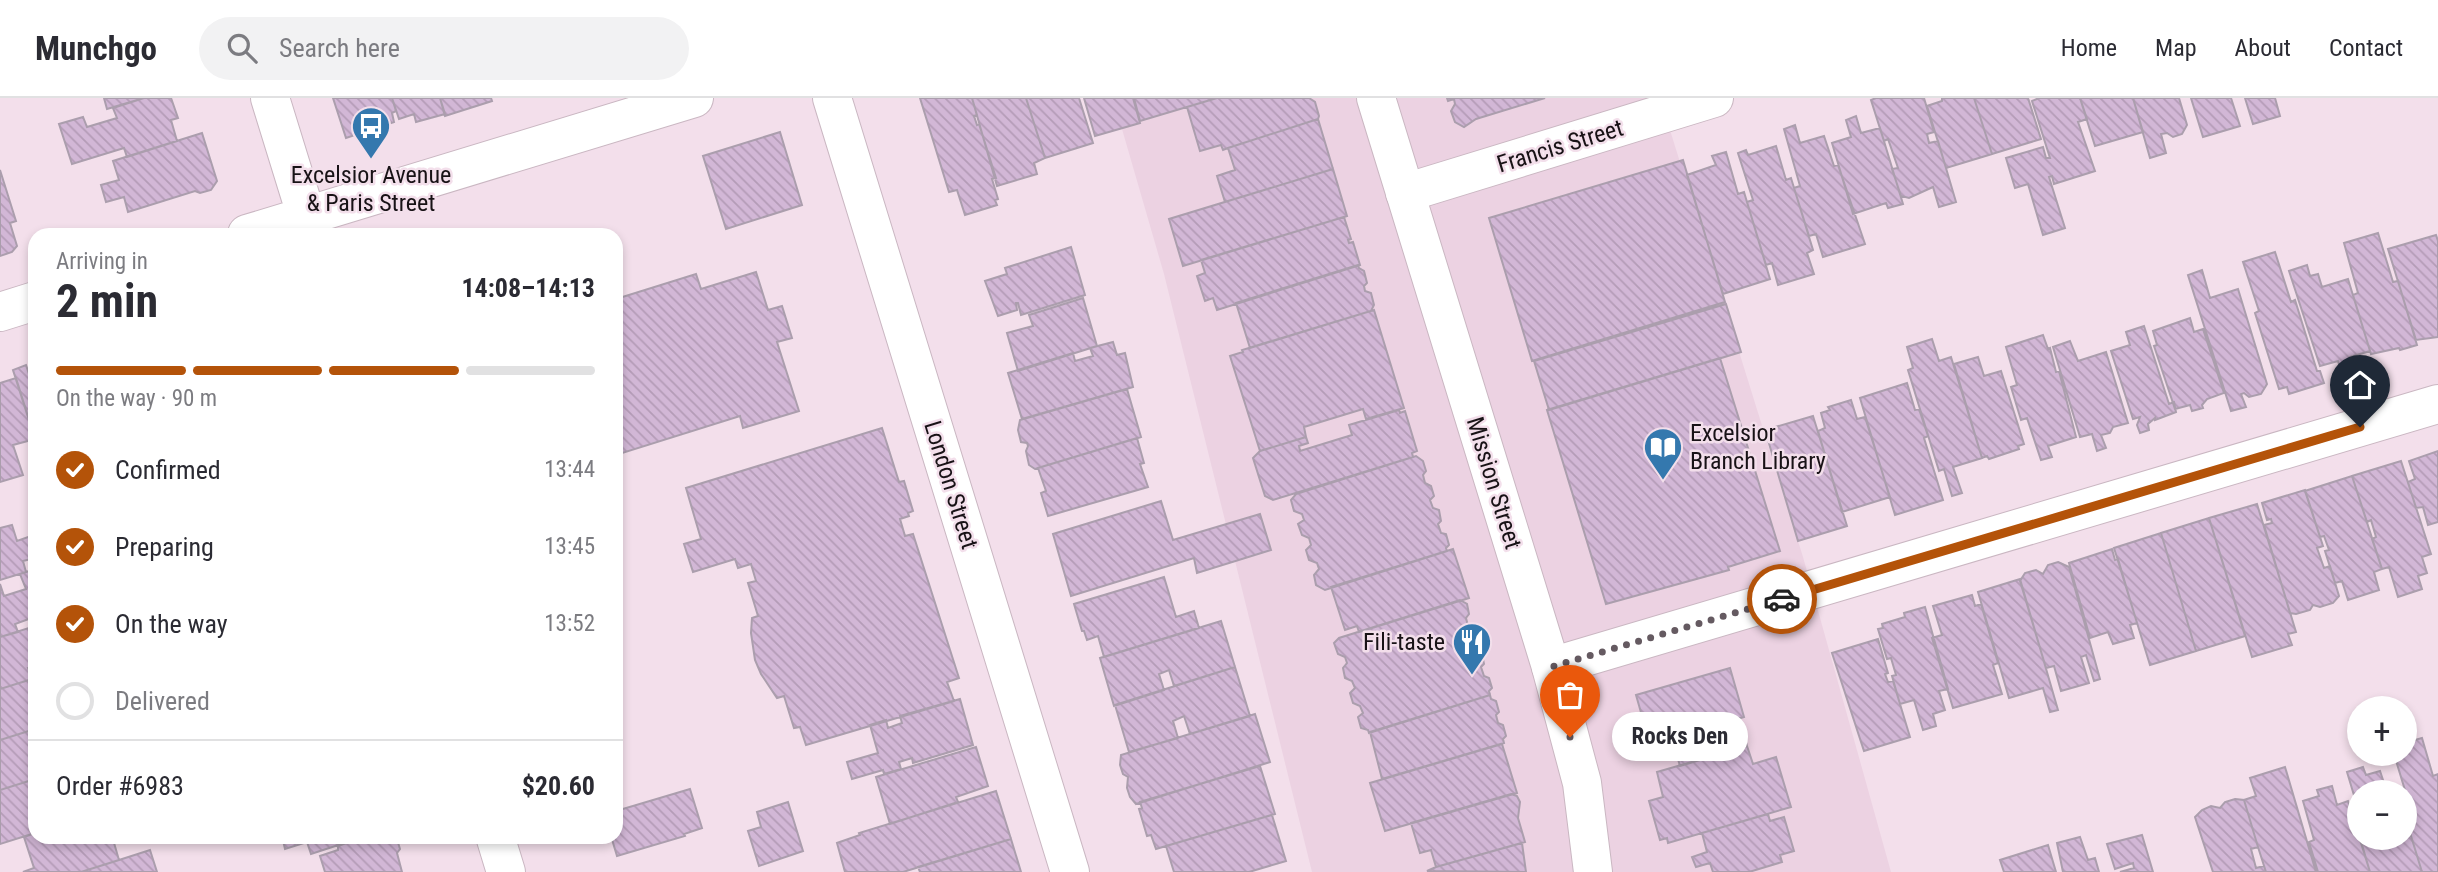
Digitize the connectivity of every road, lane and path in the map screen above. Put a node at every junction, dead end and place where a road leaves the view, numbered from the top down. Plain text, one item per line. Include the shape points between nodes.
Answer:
1 (270, 98) edge
2 (694, 98) edge
3 (832, 98) edge
4 (1376, 98) edge
5 (1714, 98) edge
6 (1405, 193) junction
7 (309, 225) edge
8 (288, 228) edge
9 (28, 303) edge
10 (0, 312) edge
11 (2438, 404) edge
12 (1551, 667) junction
13 (497, 844) edge
14 (506, 872) edge
15 (1070, 872) edge
16 (1592, 872) edge

1 - 7 street
2 - 7 street
3 - 15 street, London Street
4 - 6 street, Mission Street
5 - 6 street, Francis Street
6 - 12 street, Mission Street
7 - 8 street
9 - 10 street
11 - 12 street
12 - 16 street, Mission Street via 1582,783
13 - 14 street

